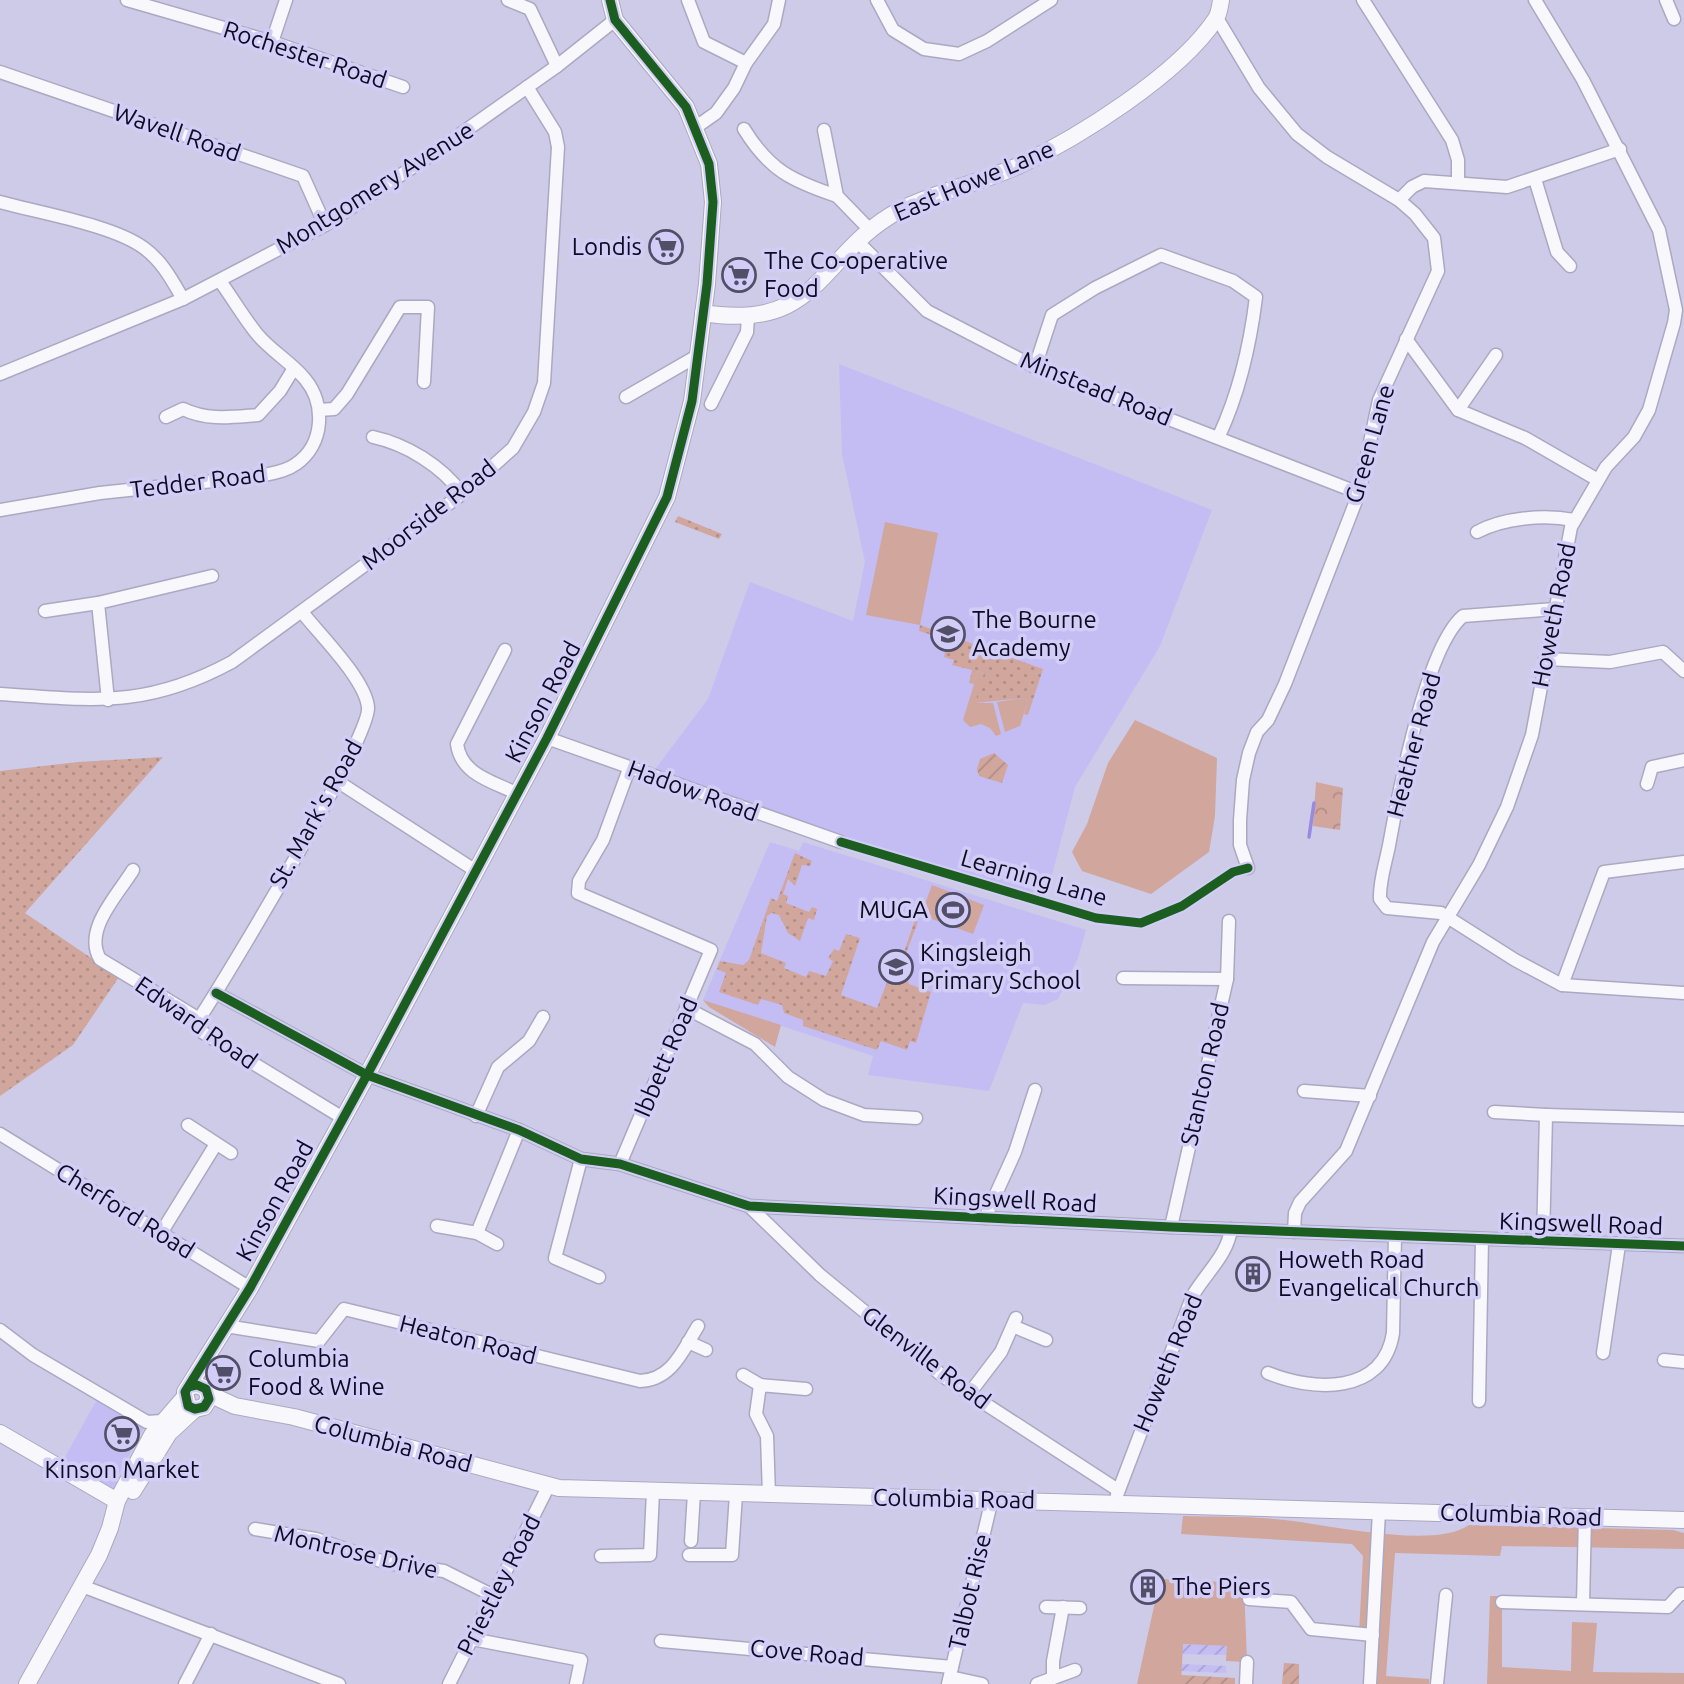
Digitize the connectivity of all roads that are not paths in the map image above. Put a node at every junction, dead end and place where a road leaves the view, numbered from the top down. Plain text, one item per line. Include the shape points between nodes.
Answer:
1 (127, 0) edge
2 (286, 0) edge
3 (508, 0) edge
4 (610, 0) edge
5 (688, 0) edge
6 (779, 0) edge
7 (877, 0) edge
8 (1051, 0) edge
9 (1221, 0) edge
10 (1363, 0) edge
11 (1535, 0) edge
12 (1669, 1) edge
13 (1217, 18) junction
14 (1674, 19) dead end
15 (615, 20) junction
16 (272, 42) junction
17 (746, 64) junction
18 (557, 66) junction
19 (0, 72) edge
20 (403, 87) dead end
21 (527, 87) junction
22 (696, 127) junction
23 (744, 129) dead end
24 (824, 130) dead end
25 (1620, 149) junction
26 (1535, 179) junction
27 (1458, 181) junction
28 (837, 196) junction
29 (1399, 200) junction
30 (0, 202) edge
31 (326, 225) junction
32 (871, 230) junction
33 (859, 243) junction
34 (1570, 266) dead end
35 (220, 281) junction
36 (183, 299) junction
37 (1680, 312) edge
38 (703, 313) junction
39 (748, 317) junction
40 (1406, 339) junction
41 (1496, 355) dead end
42 (697, 356) junction
43 (1035, 367) junction
44 (294, 368) junction
45 (0, 374) edge
46 (424, 382) dead end
47 (626, 397) dead end
48 (711, 404) dead end
49 (320, 410) junction
50 (1458, 410) junction
51 (166, 418) dead end
52 (1219, 436) junction
53 (373, 437) dead end
54 (1598, 480) junction
55 (1359, 493) junction
56 (462, 494) junction
57 (0, 510) edge
58 (1574, 520) junction
59 (1477, 532) dead end
60 (212, 576) dead end
61 (98, 603) junction
62 (1555, 609) junction
63 (45, 611) dead end
64 (302, 612) junction
65 (505, 650) dead end
66 (1545, 659) junction
67 (1684, 671) edge
68 (0, 694) edge
69 (108, 700) junction
70 (547, 738) junction
71 (1684, 760) edge
72 (629, 769) junction
73 (337, 781) junction
74 (1647, 784) dead end
75 (516, 793) junction
76 (841, 842) dead end
77 (1684, 862) edge
78 (1248, 867) dead end
79 (133, 870) dead end
80 (476, 871) junction
81 (1447, 919) junction
82 (1229, 921) dead end
83 (1123, 978) dead end
84 (1227, 979) junction
85 (1563, 985) junction
86 (216, 993) junction
87 (1684, 993) edge
88 (686, 1008) junction
89 (543, 1017) dead end
90 (199, 1019) junction
91 (367, 1075) junction
92 (1035, 1090) dead end
93 (1304, 1091) dead end
94 (1370, 1096) junction
95 (1494, 1112) dead end
96 (1546, 1115) junction
97 (476, 1116) junction
98 (343, 1118) junction
99 (916, 1118) dead end
100 (1684, 1119) edge
101 (188, 1125) dead end
102 (519, 1130) junction
103 (0, 1134) edge
104 (216, 1144) junction
105 (231, 1153) dead end
106 (581, 1159) junction
107 (620, 1164) junction
108 (749, 1206) junction
109 (985, 1218) junction
110 (437, 1226) dead end
111 (1171, 1227) junction
112 (1231, 1229) junction
113 (1294, 1232) junction
114 (161, 1233) junction
115 (477, 1233) junction
116 (1395, 1236) junction
117 (1482, 1240) junction
118 (1543, 1241) junction
119 (497, 1244) dead end
120 (1619, 1245) junction
121 (1684, 1246) edge
122 (600, 1277) dead end
123 (250, 1288) junction
124 (226, 1326) junction
125 (698, 1326) dead end
126 (0, 1330) edge
127 (1046, 1339) dead end
128 (688, 1342) junction
129 (706, 1350) dead end
130 (1603, 1353) dead end
131 (1664, 1360) dead end
132 (1684, 1362) edge
133 (1268, 1373) dead end
134 (743, 1375) dead end
135 (760, 1385) junction
136 (806, 1389) dead end
137 (969, 1394) junction
138 (198, 1397) junction
139 (1479, 1401) dead end
140 (154, 1426) junction
141 (0, 1433) edge
142 (548, 1487) junction
143 (653, 1492) junction
144 (694, 1493) junction
145 (736, 1494) junction
146 (769, 1495) junction
147 (1117, 1496) junction
148 (992, 1499) junction
149 (117, 1501) junction
150 (1379, 1511) junction
151 (1585, 1517) junction
152 (1684, 1520) edge
153 (255, 1529) dead end
154 (691, 1541) dead end
155 (689, 1555) dead end
156 (601, 1556) dead end
157 (82, 1586) junction
158 (1297, 1590) dead end
159 (1684, 1594) edge
160 (1446, 1595) dead end
161 (494, 1597) junction
162 (1249, 1599) dead end
163 (1291, 1602) junction
164 (1502, 1602) dead end
165 (1583, 1604) junction
166 (1046, 1607) dead end
167 (1063, 1607) junction
168 (1080, 1608) dead end
169 (211, 1634) junction
170 (1373, 1635) junction
171 (472, 1639) junction
172 (661, 1641) dead end
173 (1247, 1662) dead end
174 (1075, 1670) dead end
175 (950, 1676) edge
176 (1054, 1678) junction
177 (27, 1684) edge
178 (185, 1684) edge
179 (339, 1684) edge
180 (449, 1684) edge
181 (576, 1684) edge
182 (982, 1684) edge
183 (1037, 1684) edge
184 (1246, 1684) edge
185 (1370, 1684) edge
186 (1437, 1684) edge

1 - 16 street, Rochester Road
2 - 16 street
3 - 18 street via 530,9
4 - 15 street, Kinson Road
5 - 17 street via 704,42
6 - 17 street via 774,24
7 - 8 street via 893,30 924,49 959,54
9 - 13 street, East Howe Lane
10 - 27 street via 1452,140
11 - 25 street, Howeth Road
12 - 14 street
13 - 29 street, Green Lane via 1259,89 1297,134
13 - 32 street, East Howe Lane via 1175,64 1052,149 994,176 902,209
15 - 18 street, Montgomery Avenue
15 - 22 street, Kinson Road via 686,107
16 - 20 street, Rochester Road
17 - 22 street via 716,113
18 - 21 street, Montgomery Avenue
19 - 31 street, Wavell Road via 303,176
21 - 31 street, Montgomery Avenue
21 - 56 street, Moorside Road via 555,132 558,146 544,383 513,448
22 - 38 street, Kinson Road via 709,164 713,202
23 - 28 street via 760,155 783,174
24 - 28 street
25 - 26 street
25 - 37 street, Howeth Road via 1660,230
26 - 27 street via 1494,187
26 - 34 street via 1557,251
27 - 29 street via 1418,183
28 - 32 street
29 - 40 street, Green Lane via 1434,238 1438,271
30 - 36 street via 124,236 163,265
31 - 35 street, Montgomery Avenue
32 - 33 street, East Howe Lane
33 - 39 street, East Howe Lane via 799,298 785,307
33 - 43 street, Minstead Road via 927,311
35 - 36 street, Montgomery Avenue
35 - 44 street via 259,337
36 - 45 street, Montgomery Avenue
37 - 54 street, Howeth Road via 1649,410 1634,437
38 - 39 street, East Howe Lane
38 - 42 street, Kinson Road
39 - 48 street via 747,332
40 - 50 street
40 - 55 street, Green Lane via 1379,400
41 - 50 street
42 - 47 street
42 - 70 street, Kinson Road via 685,431 667,497
43 - 52 street, Minstead Road
43 - 52 street via 1052,315 1161,255 1234,281 1256,297 1236,399
44 - 49 street via 316,396
44 - 51 street via 258,415 222,418 183,409
46 - 49 street via 428,307 400,307 347,394 334,409
49 - 57 street, Tedder Road via 309,452 285,470
50 - 54 street via 1525,438
52 - 55 street, Minstead Road
53 - 56 street via 393,441 449,476
54 - 58 street, Howeth Road
55 - 78 street, Green Lane via 1285,684 1249,753 1240,820 1240,845
56 - 64 street, Moorside Road
58 - 59 street via 1510,521
58 - 62 street, Howeth Road
60 - 61 street
61 - 63 street
61 - 69 street
62 - 66 street, Howeth Road
62 - 81 street, Heather Road via 1463,616 1436,662 1405,760 1379,892 1387,908 1441,913
64 - 69 street, Moorside Road via 199,680 149,696
64 - 73 street, St. Mark's Road via 359,684 369,708 359,740
65 - 75 street via 457,744 459,759 475,774
66 - 67 street via 1611,662 1663,652
66 - 81 street, Howeth Road via 1532,735 1507,807
68 - 69 street, Moorside Road
70 - 72 street, Hadow Road
70 - 75 street, Kinson Road
71 - 74 street via 1652,767
72 - 76 street, Hadow Road
72 - 88 street, Ibbett Road via 603,840 579,881 578,893 711,950
73 - 80 street
73 - 86 street, St. Mark's Road
75 - 80 street, Kinson Road
77 - 85 street via 1604,872
79 - 90 street, Edward Road via 93,934 93,947 100,959
80 - 91 street, Kinson Road
81 - 85 street
81 - 94 street, Howeth Road via 1433,942
82 - 84 street, Stanton Road
83 - 84 street
84 - 111 street, Stanton Road
85 - 87 street
86 - 90 street, St. Mark's Road
86 - 91 street, Kingswell Road
88 - 99 street via 755,1044 788,1077 824,1100 864,1115
88 - 107 street, Ibbett Road
89 - 97 street via 529,1041 498,1067
90 - 98 street, Edward Road via 202,1032
91 - 97 street, Kingswell Road
91 - 98 street, Kinson Road
92 - 109 street via 1015,1152
93 - 94 street
94 - 113 street, Howeth Road via 1346,1152 1297,1208
95 - 96 street
96 - 100 street
96 - 118 street
97 - 102 street, Kingswell Road
98 - 123 street, Kinson Road
101 - 104 street
102 - 106 street, Kingswell Road
102 - 115 street
103 - 114 street, Cherford Road
104 - 105 street
104 - 114 street
106 - 107 street, Kingswell Road
106 - 122 street via 555,1258
107 - 108 street, Kingswell Road
108 - 109 street, Kingswell Road
108 - 137 street, Glenville Road via 872,1320
109 - 111 street, Kingswell Road
110 - 115 street
111 - 112 street, Kingswell Road
112 - 113 street, Kingswell Road
112 - 147 street, Howeth Road via 1226,1250 1204,1274 1194,1295
113 - 116 street, Kingswell Road
114 - 123 street, Cherford Road
115 - 119 street
116 - 117 street, Kingswell Road
116 - 133 street via 1393,1333 1377,1365 1359,1379 1340,1385 1300,1384
117 - 118 street, Kingswell Road
117 - 139 street
118 - 120 street, Kingswell Road
120 - 121 street, Kingswell Road
120 - 130 street
123 - 124 street, Kinson Road
124 - 128 street, Heaton Road via 319,1341 344,1309 640,1381 672,1369
124 - 138 street, Kinson Road via 204,1366
125 - 128 street, Heaton Road
126 - 140 street via 33,1355
127 - 137 street via 1015,1322 1001,1352
128 - 129 street
131 - 132 street
134 - 135 street
135 - 136 street
135 - 146 street via 756,1414 767,1436
137 - 147 street, Glenville Road
138 - 140 street
138 - 142 street, Columbia Road via 294,1417
138 - 149 street via 131,1493
140 - 149 street
141 - 149 street
142 - 143 street, Columbia Road
142 - 161 street, Priestley Road
143 - 144 street, Columbia Road
143 - 156 street via 650,1555
144 - 145 street, Columbia Road
144 - 154 street
145 - 146 street, Columbia Road
145 - 155 street via 732,1555
146 - 148 street, Columbia Road
147 - 148 street, Columbia Road
147 - 150 street, Columbia Road
148 - 175 street, Talbot Rise
149 - 157 street via 110,1528
150 - 151 street, Columbia Road
150 - 170 street
151 - 152 street, Columbia Road
151 - 165 street
153 - 161 street, Montrose Drive via 316,1539 387,1563 444,1571
157 - 169 street
157 - 177 street
158 - 163 street
159 - 165 street via 1668,1607
160 - 186 street
161 - 171 street, Priestley Road
162 - 163 street
163 - 170 street via 1311,1629
164 - 165 street
166 - 167 street
167 - 168 street
167 - 176 street
169 - 178 street
169 - 179 street
170 - 185 street
171 - 180 street, Priestley Road
171 - 181 street via 581,1660
172 - 175 street, Cove Road
173 - 184 street
174 - 176 street
175 - 182 street, Cove Road
176 - 183 street

